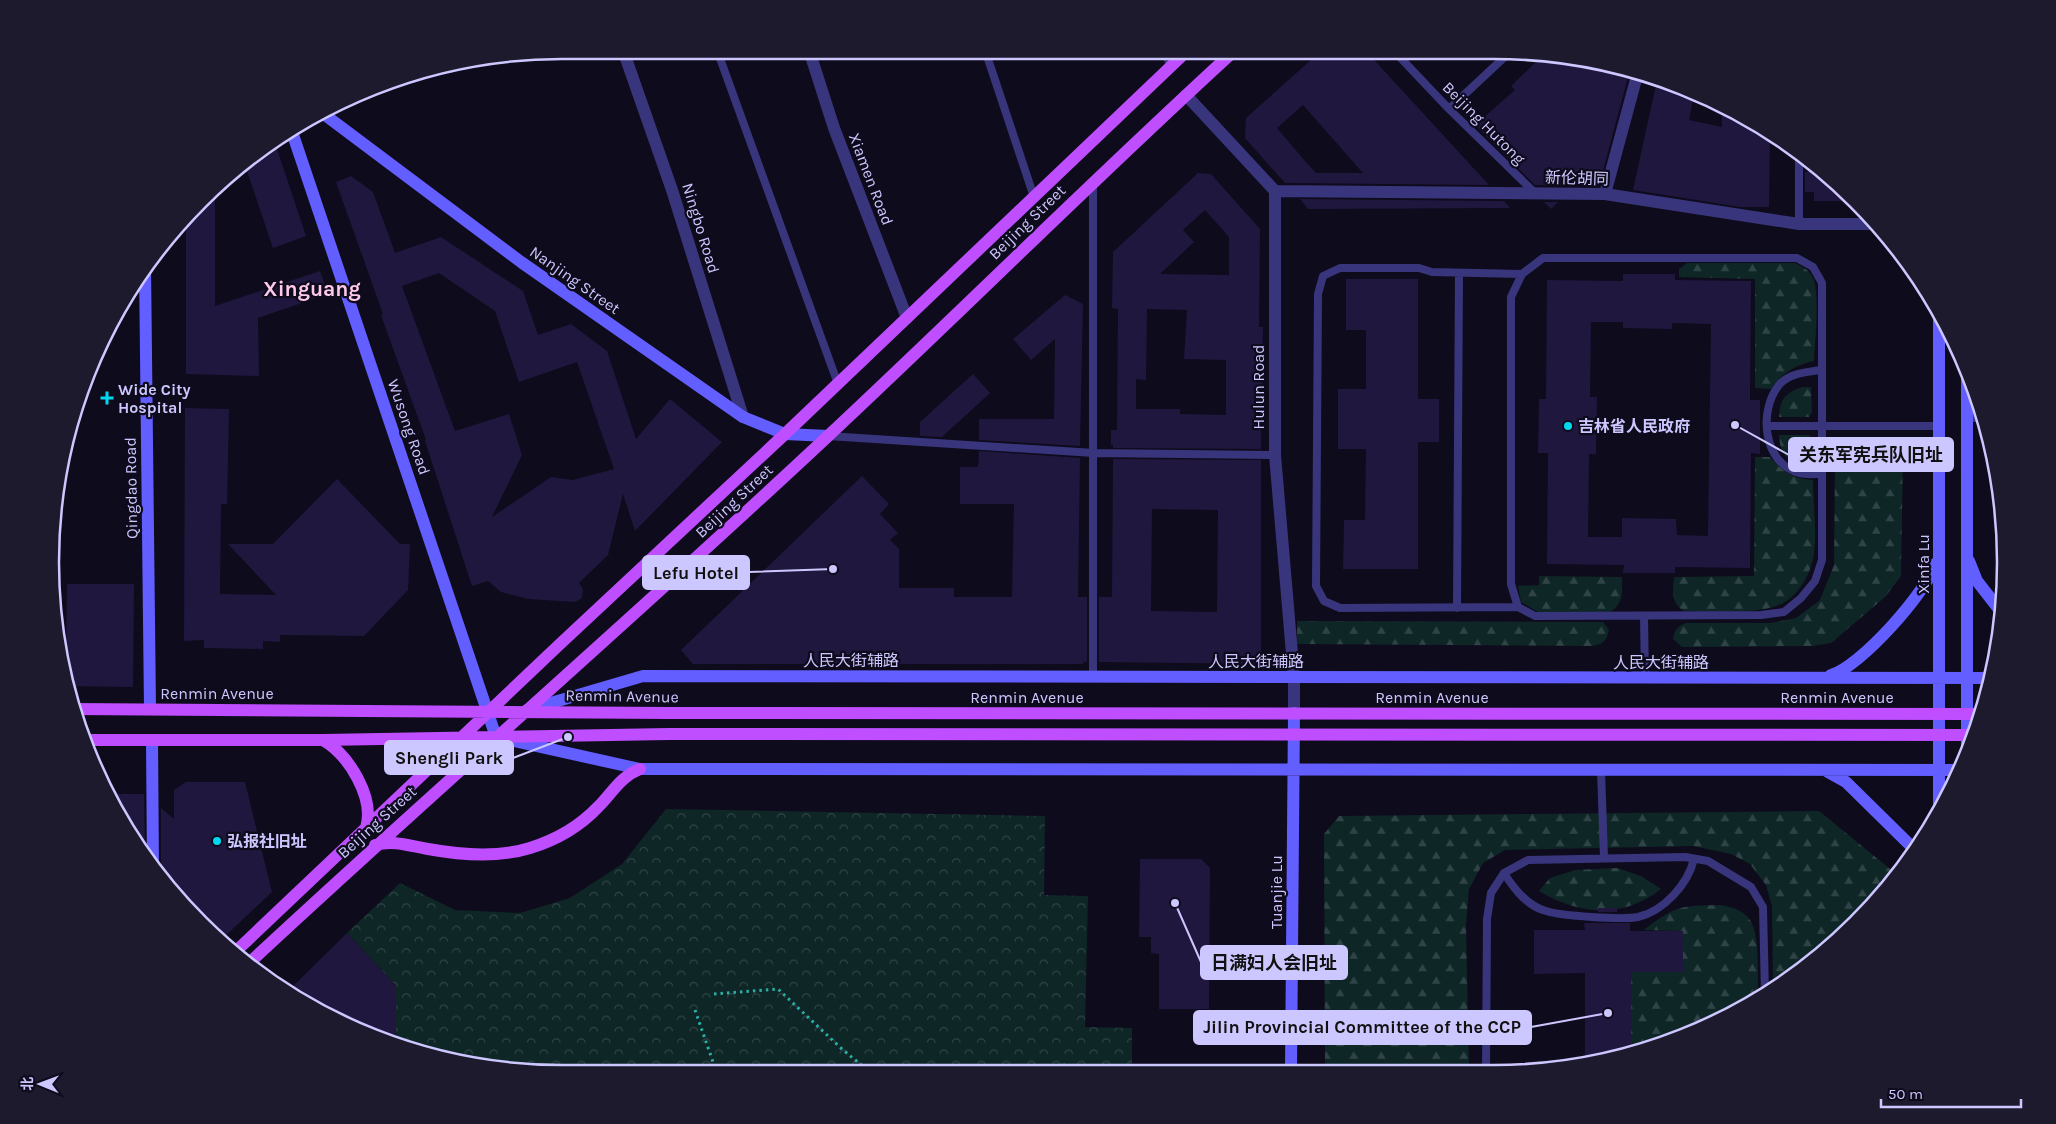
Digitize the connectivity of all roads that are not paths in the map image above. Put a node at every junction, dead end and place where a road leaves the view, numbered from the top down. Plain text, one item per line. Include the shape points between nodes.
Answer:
1 (626, 59) edge
2 (720, 59) edge
3 (812, 59) edge
4 (988, 59) edge
5 (1169, 59) edge
6 (1178, 59) edge
7 (1225, 59) edge
8 (1402, 59) edge
9 (1502, 59) edge
10 (1172, 65) junction
11 (1636, 79) edge
12 (1186, 95) junction
13 (1449, 109) junction
14 (328, 117) edge
15 (294, 137) edge
16 (1799, 162) edge
17 (1093, 182) junction
18 (1275, 191) junction
19 (1534, 192) junction
20 (1605, 194) junction
21 (1034, 197) junction
22 (1799, 224) junction
23 (1866, 224) edge
24 (1458, 273) junction
25 (1522, 274) junction
26 (145, 280) edge
27 (907, 318) junction
28 (1939, 327) edge
29 (1821, 370) junction
30 (838, 384) junction
31 (1967, 390) edge
32 (1967, 416) junction
33 (1976, 416) edge
34 (743, 417) junction
35 (1767, 426) junction
36 (1822, 426) junction
37 (1939, 426) junction
38 (785, 434) junction
39 (828, 436) junction
40 (1094, 453) junction
41 (1275, 455) junction
42 (1822, 474) junction
43 (1940, 553) junction
44 (1967, 555) junction
45 (1995, 604) edge
46 (1518, 607) junction
47 (1457, 608) junction
48 (1644, 617) junction
49 (1093, 677) junction
50 (1294, 677) junction
51 (1645, 678) junction
52 (1820, 678) junction
53 (1939, 678) junction
54 (1967, 678) junction
55 (1984, 678) edge
56 (81, 709) edge
57 (150, 709) junction
58 (488, 711) junction
59 (526, 711) junction
60 (1294, 713) junction
61 (1939, 714) junction
62 (1967, 714) junction
63 (1974, 714) edge
64 (1970, 728) edge
65 (1294, 734) junction
66 (1939, 735) junction
67 (1967, 735) edge
68 (496, 736) junction
69 (460, 738) junction
70 (91, 740) edge
71 (152, 740) junction
72 (323, 740) junction
73 (640, 769) junction
74 (1293, 770) junction
75 (1601, 770) junction
76 (1821, 770) junction
77 (1939, 770) junction
78 (1952, 770) edge
79 (1939, 797) edge
80 (366, 828) junction
81 (375, 845) junction
82 (1910, 845) edge
83 (153, 854) edge
84 (1604, 858) junction
85 (1694, 859) junction
86 (1504, 873) junction
87 (240, 948) edge
88 (253, 959) edge
89 (1765, 986) edge
90 (1291, 1065) edge
91 (1486, 1065) edge

1 - 34 street, Ningbo Road via 672,190
2 - 30 lane
3 - 27 street, Xiamen Road via 834,128
4 - 21 lane
5 - 10 street
6 - 10 main road, Beijing Street
7 - 12 main road, Beijing Street
8 - 13 lane, Beijing Hutong
9 - 13 lane
10 - 21 main road, Beijing Street
11 - 20 street
12 - 17 main road, Beijing Street
12 - 18 street
13 - 19 lane, Beijing Hutong
14 - 34 main road, Nanjing Street via 520,262
15 - 58 main road, Wusong Road
16 - 22 lane
17 - 39 main road, Beijing Street
17 - 40 lane
18 - 19 street, 新伦胡同
18 - 41 street, Hulun Road
19 - 20 street, 新伦胡同
20 - 22 street, 新伦胡同
21 - 27 main road, Beijing Street
22 - 23 street, 新伦胡同
24 - 25 lane
24 - 47 lane
24 - 47 lane via 1419,268 1340,268 1323,276 1318,294 1316,557 1316,586 1324,602 1340,608
25 - 29 lane via 1543,258 1798,258 1812,267 1822,283
25 - 46 lane via 1510,297 1512,584
26 - 57 main road, Qingdao Road
27 - 30 main road, Beijing Street
28 - 37 main road, Xinfa Lu
29 - 35 lane via 1798,373 1779,384 1766,408
29 - 36 lane
30 - 38 main road, Beijing Street
31 - 32 main road
32 - 33 street
32 - 44 main road
34 - 38 main road, Nanjing Street
35 - 36 lane
35 - 42 lane via 1767,440 1781,461 1798,473
36 - 37 lane
36 - 42 lane
37 - 43 main road, Xinfa Lu
38 - 39 main road, Nanjing Street
38 - 58 main road, Beijing Street
39 - 40 lane
39 - 59 main road, Beijing Street
40 - 41 lane
40 - 49 lane
41 - 50 street, Hulun Road
42 - 48 lane via 1822,560 1815,581 1784,612
43 - 52 main road via 1920,595 1857,660 1840,672
43 - 53 main road, Xinfa Lu
44 - 45 main road via 1978,581
44 - 54 main road
46 - 47 lane
46 - 48 lane via 1535,616
48 - 51 lane
49 - 50 main road, 人民大街辅路
49 - 59 main road, 人民大街辅路 via 643,676
50 - 51 main road, 人民大街辅路
50 - 60 street, Hulun Road
51 - 52 main road, 人民大街辅路
52 - 53 main road, 人民大街辅路
53 - 54 main road, 人民大街辅路
53 - 61 main road, Xinfa Lu
54 - 55 main road, 人民大街辅路
54 - 62 main road
56 - 57 main road, Renmin Avenue
57 - 58 main road, Renmin Avenue
58 - 59 main road, Renmin Avenue
58 - 68 main road, Wusong Road
58 - 69 main road, Beijing Street
59 - 60 main road, Renmin Avenue
59 - 68 main road, Beijing Street
60 - 61 main road, Renmin Avenue
60 - 65 main road, Tuanjie Lu
61 - 62 main road, Renmin Avenue
61 - 66 main road, Xinfa Lu
62 - 63 main road, Renmin Avenue
62 - 64 main road
65 - 66 main road
65 - 68 main road
65 - 74 main road, Tuanjie Lu
66 - 67 main road
66 - 77 main road, Xinfa Lu
68 - 69 main road
68 - 73 main road
68 - 81 main road, Beijing Street
69 - 72 main road
69 - 80 main road, Beijing Street
70 - 71 main road
71 - 72 main road
71 - 83 main road
72 - 80 main road via 335,747 352,768 367,805
73 - 74 main road
73 - 81 main road via 622,779 584,821 529,849 488,854 446,852 394,842
74 - 75 main road
74 - 90 main road, Tuanjie Lu
75 - 76 main road
75 - 84 lane
76 - 77 main road
76 - 82 main road via 1846,782
77 - 78 main road
77 - 79 main road, Xinfa Lu
80 - 87 main road, Beijing Street
81 - 88 main road, Beijing Street
84 - 85 lane
84 - 86 lane via 1528,860
85 - 86 lane via 1679,891 1638,917 1578,917 1544,911 1517,894
85 - 89 lane via 1708,861 1751,887 1763,907
86 - 91 lane via 1492,893 1487,919

